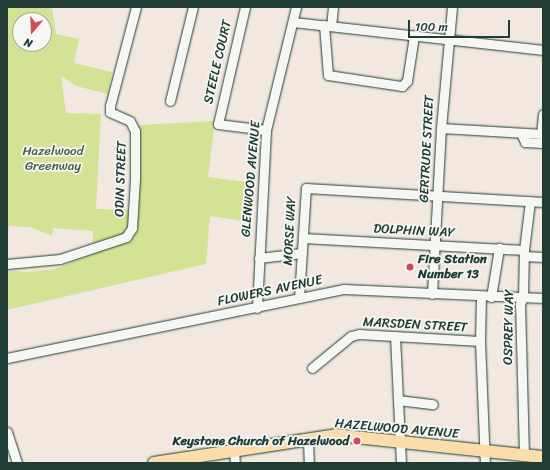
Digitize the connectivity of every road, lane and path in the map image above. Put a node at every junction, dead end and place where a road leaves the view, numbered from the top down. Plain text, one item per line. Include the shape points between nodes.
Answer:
1 (136, 7) edge
2 (193, 7) edge
3 (245, 7) edge
4 (296, 7) edge
5 (333, 7) edge
6 (452, 7) edge
7 (293, 22) junction
8 (327, 26) junction
9 (414, 36) junction
10 (447, 40) junction
11 (543, 50) edge
12 (170, 101) dead end
13 (543, 114) edge
14 (441, 128) junction
15 (266, 130) junction
16 (542, 137) edge
17 (438, 196) junction
18 (530, 201) junction
19 (543, 202) edge
20 (303, 238) junction
21 (435, 245) junction
22 (498, 248) junction
23 (302, 253) junction
24 (524, 253) junction
25 (543, 257) edge
26 (259, 258) junction
27 (7, 264) edge
28 (432, 294) junction
29 (481, 296) junction
30 (491, 297) junction
31 (523, 297) junction
32 (299, 298) junction
33 (543, 298) edge
34 (257, 308) junction
35 (395, 336) junction
36 (480, 341) junction
37 (7, 358) edge
38 (312, 368) dead end
39 (398, 400) junction
40 (433, 404) dead end
41 (7, 432) edge
42 (308, 440) junction
43 (401, 442) junction
44 (234, 450) junction
45 (524, 455) junction
46 (484, 457) edge
47 (543, 457) edge
48 (173, 461) edge
49 (18, 463) edge
50 (154, 463) edge
51 (235, 463) edge
52 (309, 463) edge
53 (401, 463) edge

1 - 27 street, ODIN STREET via 110,112 130,121 136,139 132,228 126,237 60,259
2 - 12 street
3 - 15 street, STEELE COURT via 218,124
4 - 7 street, GLENWOOD AVENUE
5 - 8 street
6 - 10 street, GERTRUDE STREET
7 - 8 street
7 - 15 street, GLENWOOD AVENUE
8 - 9 street
8 - 9 street via 328,75 402,86 407,81
9 - 10 street
10 - 11 street
10 - 14 street, GERTRUDE STREET
13 - 16 street
14 - 16 street via 521,133
14 - 17 street, GERTRUDE STREET
15 - 26 street, GLENWOOD AVENUE
17 - 18 street
17 - 20 street, MORSE WAY via 306,188
17 - 21 street, GERTRUDE STREET
18 - 19 street
18 - 24 street, OSPREY WAY
20 - 21 street, DOLPHIN WAY
20 - 23 street, MORSE WAY
21 - 22 street, DOLPHIN WAY
21 - 28 street, GERTRUDE STREET
22 - 24 street, DOLPHIN WAY
22 - 30 street
23 - 26 street
23 - 32 street, MORSE WAY
24 - 25 street, DOLPHIN WAY
24 - 31 street, OSPREY WAY
26 - 34 street, GLENWOOD AVENUE
28 - 29 street, FLOWERS AVENUE
28 - 32 street, FLOWERS AVENUE via 344,289
29 - 30 street, FLOWERS AVENUE
29 - 36 street
30 - 31 street, FLOWERS AVENUE
31 - 33 street, FLOWERS AVENUE
31 - 45 street, OSPREY WAY via 520,304
32 - 34 street, FLOWERS AVENUE
34 - 37 street, FLOWERS AVENUE
35 - 36 street, MARSDEN STREET
35 - 38 street, MARSDEN STREET via 351,336
35 - 39 street
36 - 46 street
39 - 40 street
39 - 43 street
41 - 49 street
42 - 43 main road, HAZELWOOD AVENUE via 336,435
42 - 44 main road, HAZELWOOD AVENUE
42 - 52 street
43 - 46 main road, HAZELWOOD AVENUE
43 - 53 street
44 - 48 main road, HAZELWOOD AVENUE
44 - 51 street
45 - 46 main road, HAZELWOOD AVENUE
45 - 47 main road, HAZELWOOD AVENUE
48 - 50 main road, HAZELWOOD AVENUE

